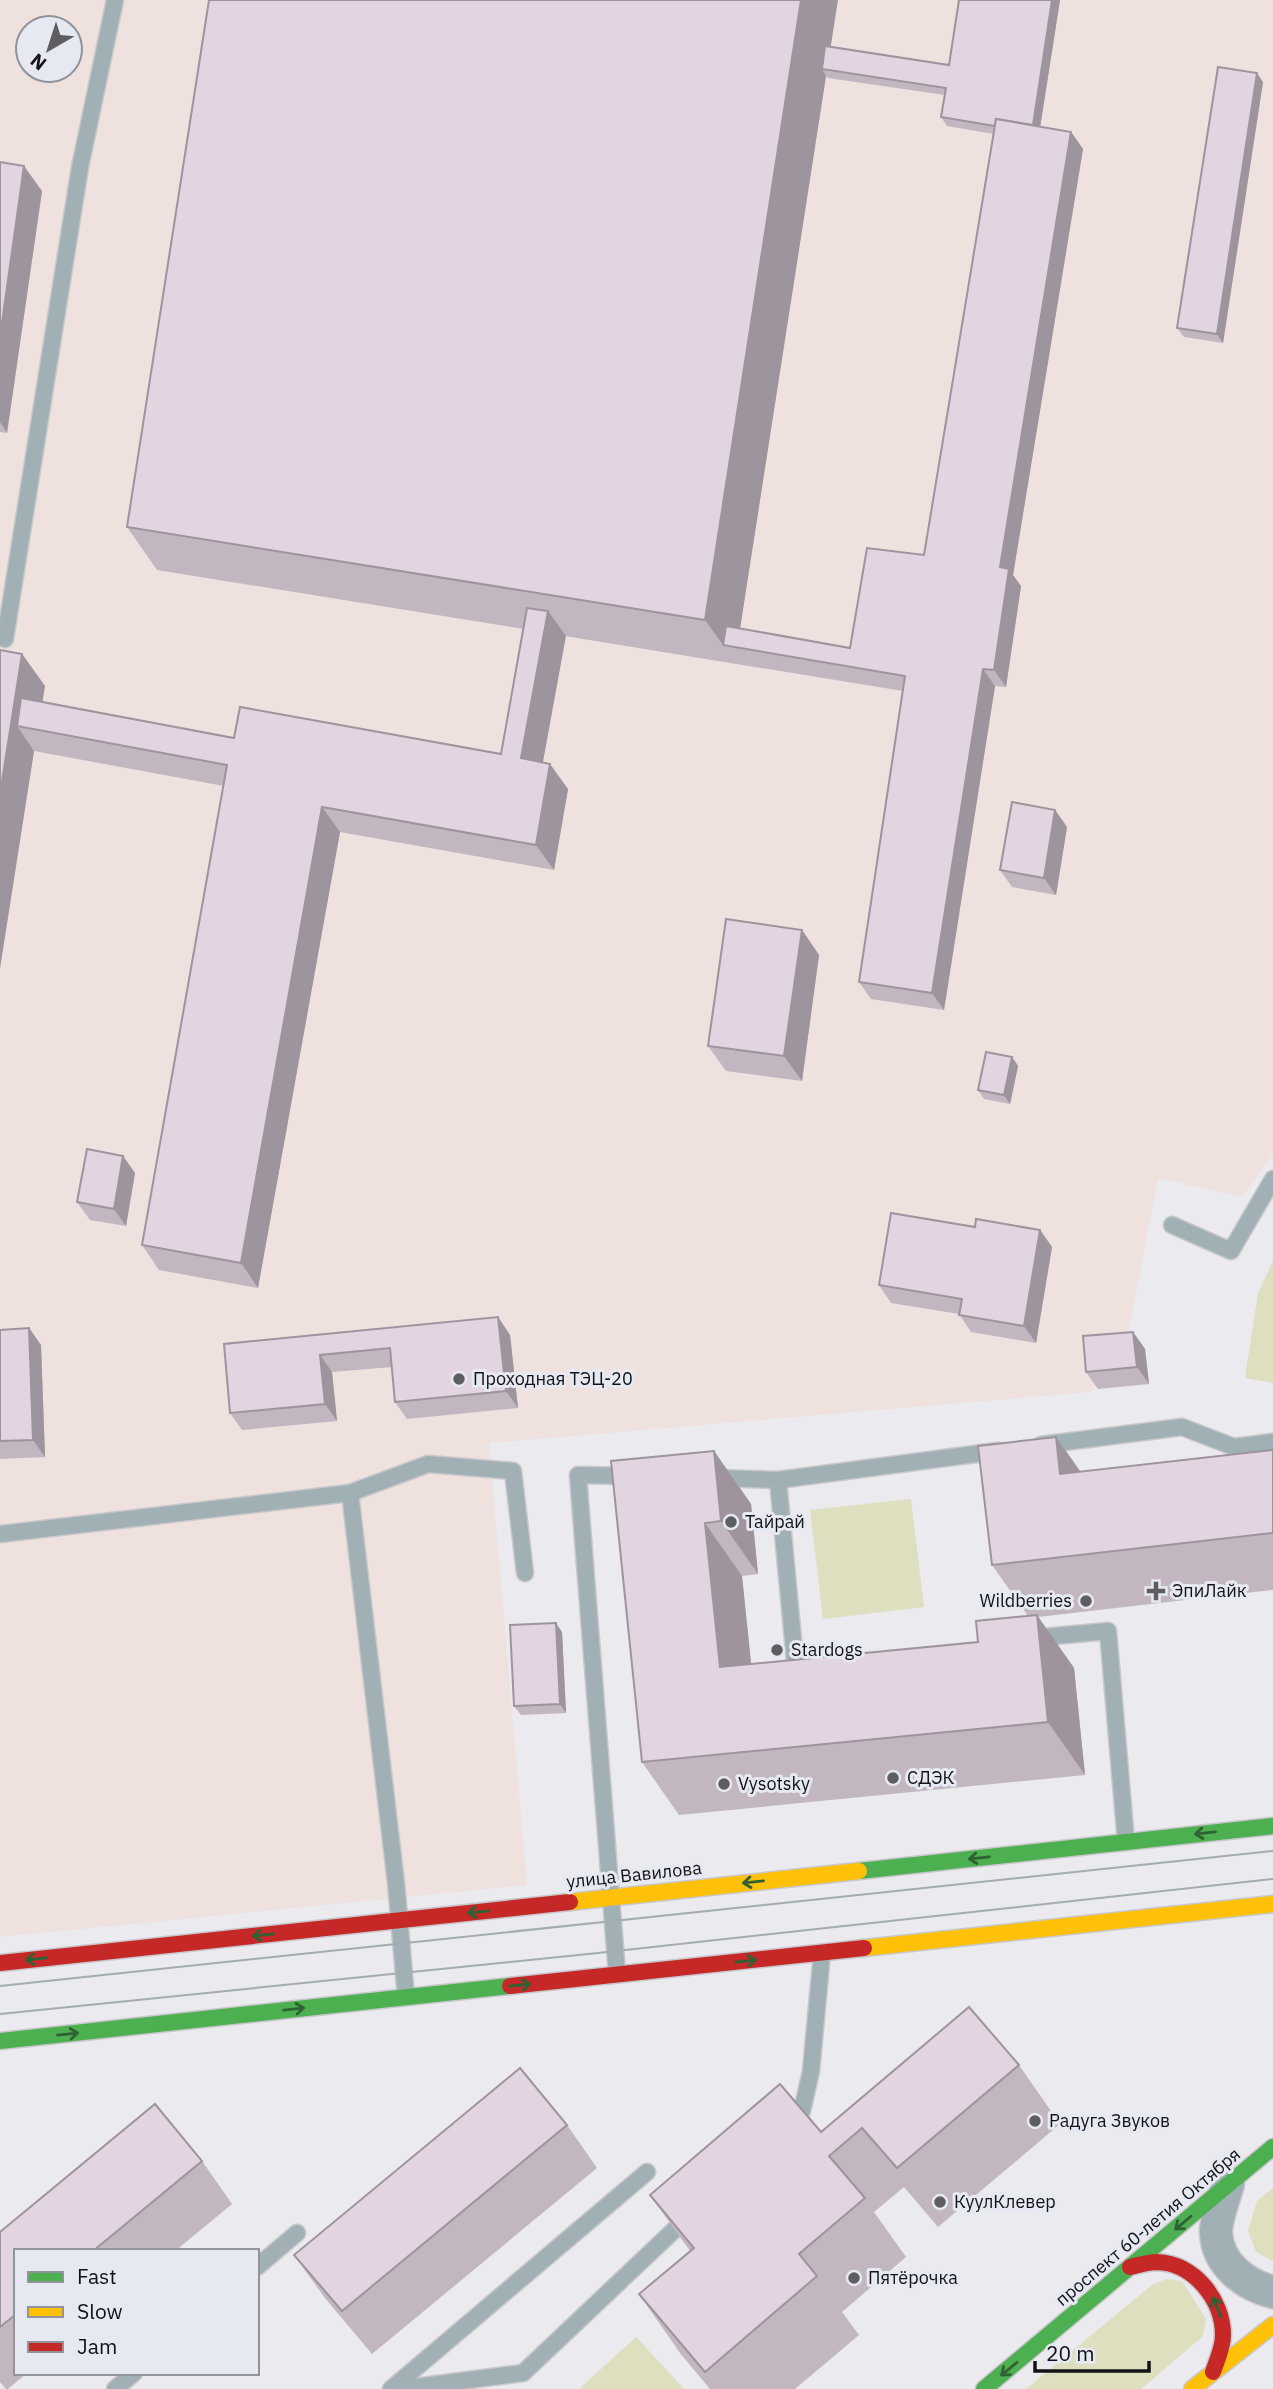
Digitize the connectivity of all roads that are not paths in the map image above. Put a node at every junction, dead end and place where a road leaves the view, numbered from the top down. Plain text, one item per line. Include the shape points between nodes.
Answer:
1 (115, 0) edge
2 (5, 639) dead end
3 (1273, 1179) edge
4 (1172, 1225) dead end
5 (1273, 1442) edge
6 (645, 1477) edge
7 (698, 1478) edge
8 (778, 1480) junction
9 (349, 1493) junction
10 (0, 1534) edge
11 (525, 1573) dead end
12 (1017, 1640) edge
13 (822, 1658) edge
14 (1273, 1826) edge
15 (1126, 1842) junction
16 (611, 1897) junction
17 (1273, 1904) edge
18 (399, 1920) junction
19 (822, 1953) junction
20 (0, 1963) edge
21 (617, 1975) junction
22 (406, 1997) junction
23 (0, 2041) edge
24 (771, 2139) edge
25 (1273, 2147) edge
26 (647, 2172) dead end
27 (1228, 2184) junction
28 (699, 2206) edge
29 (297, 2233) dead end
30 (259, 2265) edge
31 (1130, 2267) junction
32 (1273, 2292) edge
33 (1273, 2325) edge
34 (1213, 2372) junction
35 (132, 2375) edge
36 (115, 2389) edge
37 (391, 2389) edge
38 (400, 2389) edge
39 (984, 2389) edge
40 (1192, 2389) edge

1 - 2 lane via 80,167
3 - 4 lane via 1231,1251
5 - 8 lane via 1234,1447 1182,1427
6 - 16 lane via 578,1475
7 - 8 lane
8 - 13 lane via 795,1661
9 - 10 lane
9 - 11 lane via 428,1465 513,1471
9 - 18 lane
12 - 15 lane via 1108,1631
14 -> 15 main road, улица Вавилова
15 -> 16 main road, улица Вавилова
16 -> 18 main road, улица Вавилова
16 - 21 lane
17 - 19 main road
18 -> 20 main road, улица Вавилова
18 - 22 lane
21 -> 19 main road
19 - 24 lane via 811,2071 802,2110
22 -> 21 main road
23 -> 22 main road
25 - 27 main road, проспект 60-летия Октября
26 - 37 lane
27 -> 31 main road, проспект 60-летия Октября
27 - 32 street via 1216,2233 1223,2257 1239,2277
28 - 38 lane via 523,2373
29 - 30 lane
34 -> 31 main road via 1223,2338 1216,2299 1201,2281 1179,2267 1159,2262
31 -> 39 main road, проспект 60-летия Октября
33 - 34 main road
34 - 40 main road
35 - 36 lane

